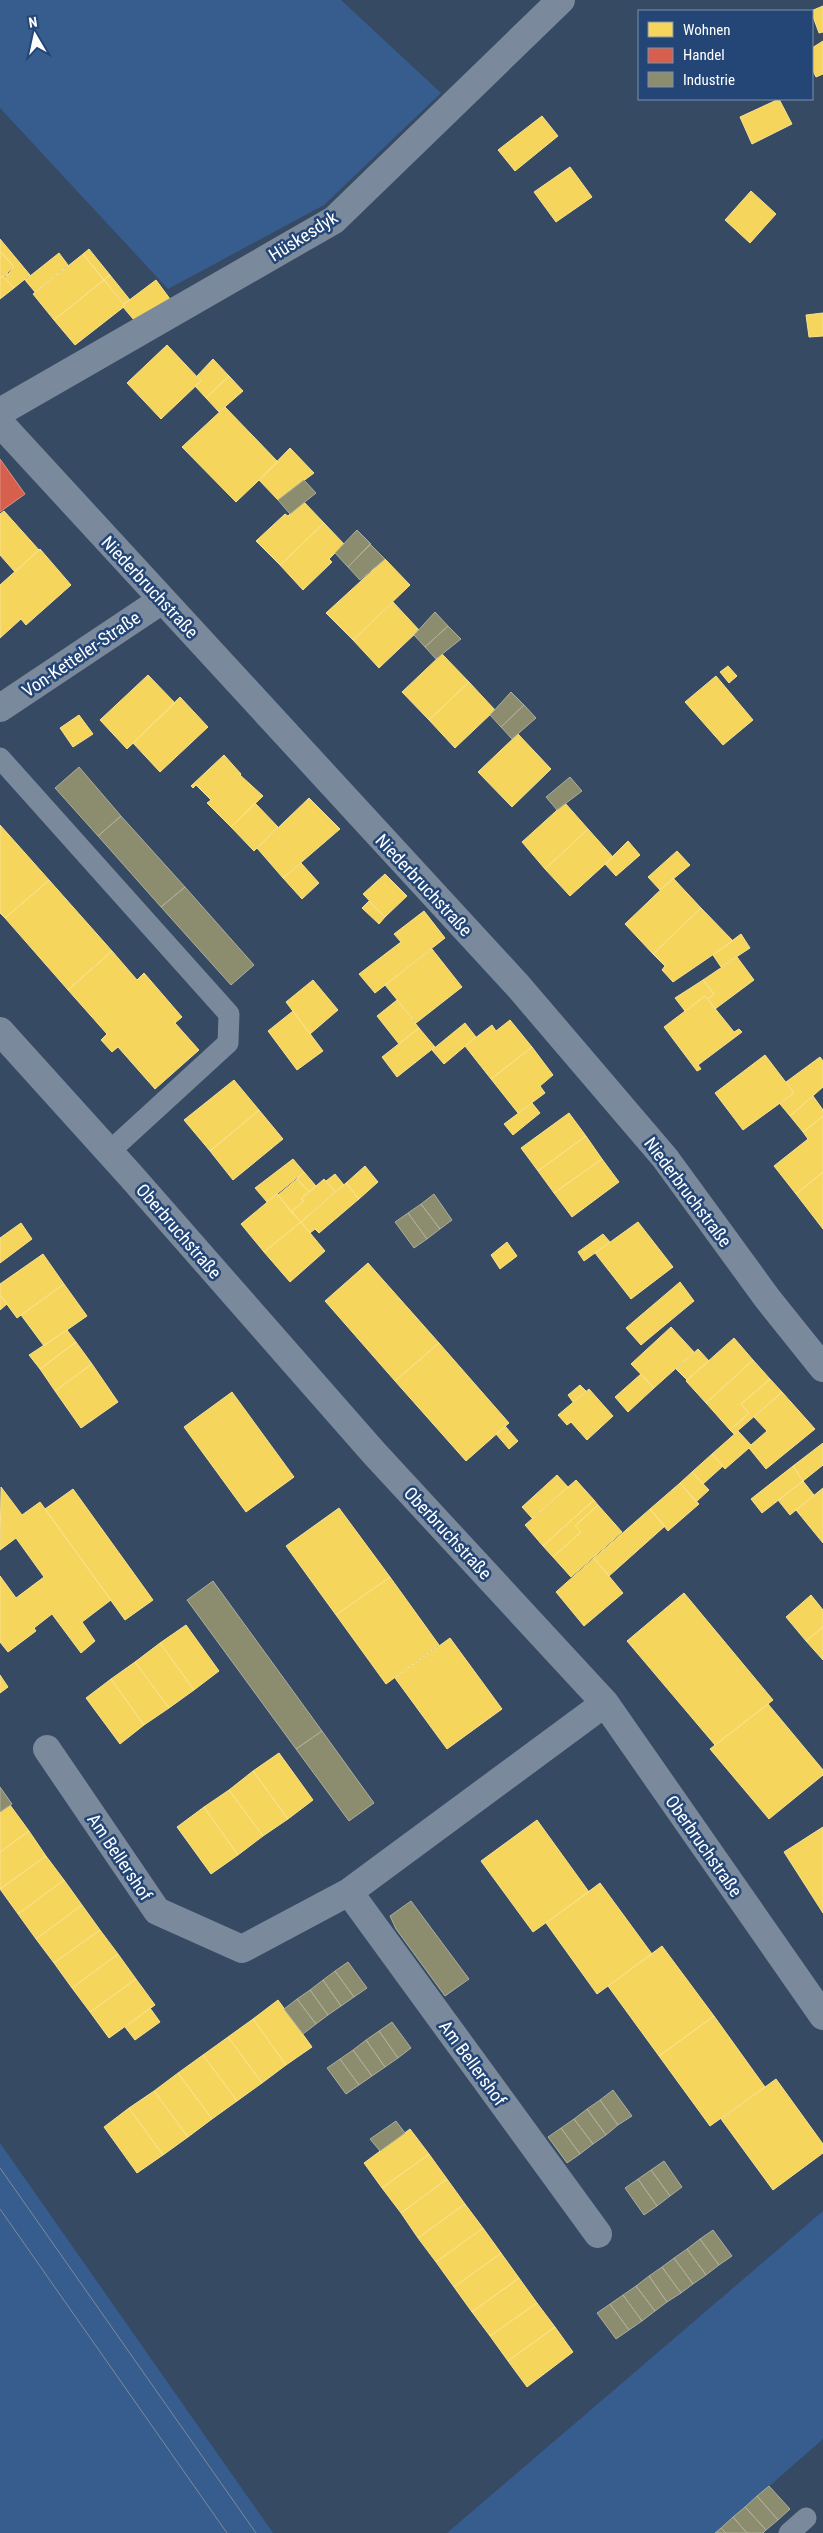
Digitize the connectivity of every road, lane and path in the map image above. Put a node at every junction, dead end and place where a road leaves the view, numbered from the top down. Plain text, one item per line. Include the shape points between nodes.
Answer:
1 (561, 0) edge
2 (0, 412) edge
3 (0, 423) edge
4 (162, 600) junction
5 (0, 708) edge
6 (0, 758) edge
7 (0, 1031) edge
8 (109, 1152) junction
9 (823, 1368) edge
10 (605, 1703) junction
11 (47, 1749) dead end
12 (349, 1892) junction
13 (823, 2016) edge
14 (598, 2234) dead end
15 (806, 2518) dead end
16 (789, 2533) edge

1 - 2 street, Hüskesdyk via 334,220
3 - 4 street, Niederbruchstraße
4 - 5 street, Von-Ketteler-Straße
4 - 9 street, Niederbruchstraße via 519,987 665,1158 767,1298
6 - 8 lane via 228,1014 228,1043
7 - 8 street, Oberbruchstraße
8 - 10 street, Oberbruchstraße via 374,1453
10 - 12 street, Am Bellershof
10 - 13 street, Oberbruchstraße
11 - 12 street, Am Bellershof via 157,1911 242,1949
12 - 14 street, Am Bellershof
15 - 16 lane

